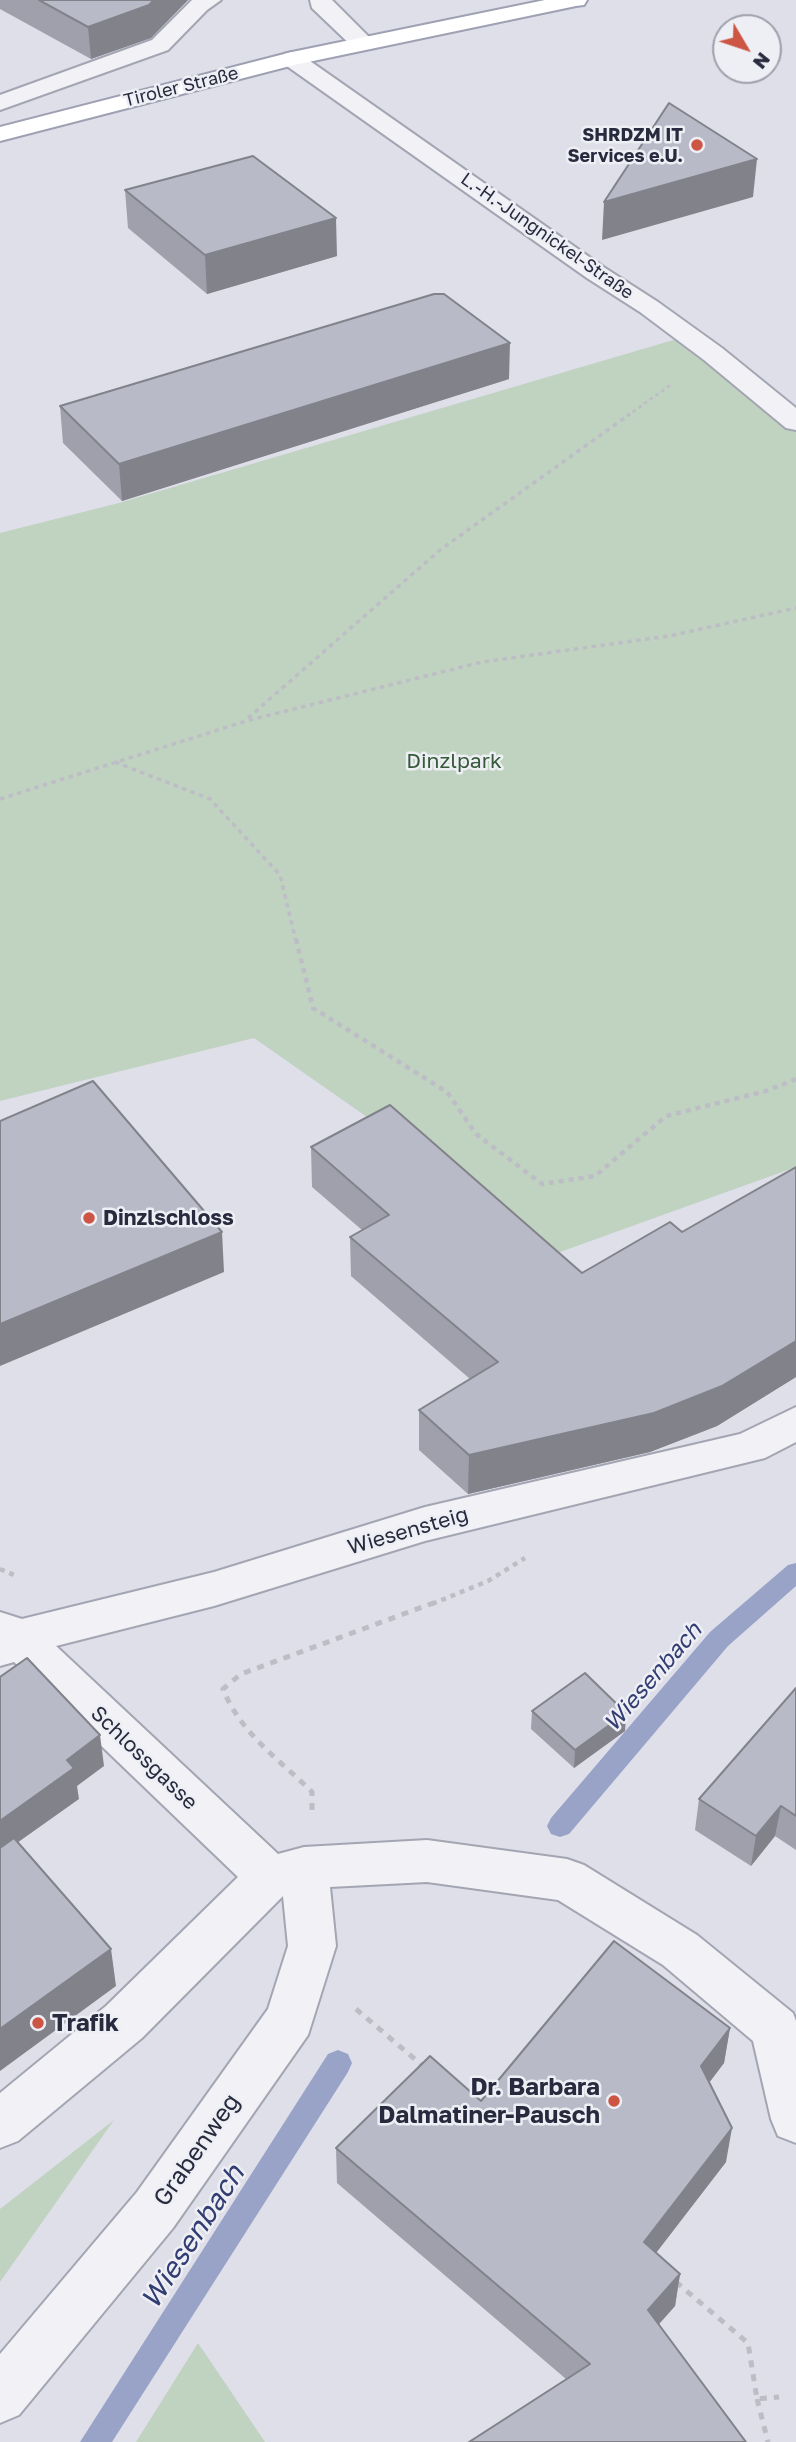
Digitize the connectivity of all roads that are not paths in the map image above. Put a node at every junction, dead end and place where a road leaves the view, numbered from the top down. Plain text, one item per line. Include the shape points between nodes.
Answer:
1 (210, 0) edge
2 (576, 0) edge
3 (318, 1) edge
4 (363, 44) junction
5 (292, 59) junction
6 (0, 103) edge
7 (0, 134) edge
8 (796, 422) edge
9 (796, 1423) edge
10 (6, 1638) edge
11 (287, 1872) junction
12 (786, 2027) edge
13 (796, 2119) edge
14 (0, 2124) edge
15 (0, 2396) edge

1 - 6 street via 199,5 160,45
2 - 4 main road, Tiroler Straße
3 - 4 street
4 - 5 main road, Tiroler Straße
5 - 7 main road, Tiroler Straße
5 - 8 street, L.-H.-Jungnickel-Straße via 713,354
9 - 10 street, Wiesensteig via 750,1447 425,1524 214,1589
10 - 11 street, Schlossgasse
11 - 12 street via 426,1861 567,1880 680,1950
11 - 14 street via 124,2022
11 - 15 street, Grabenweg via 312,1946 290,2019 155,2210
12 - 13 street

